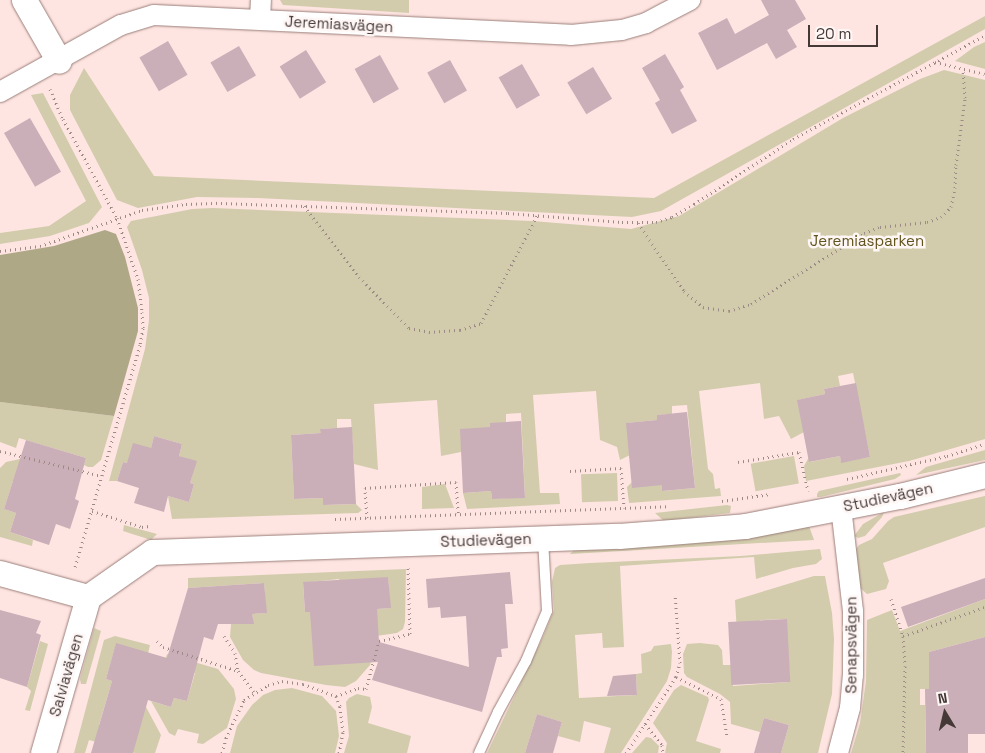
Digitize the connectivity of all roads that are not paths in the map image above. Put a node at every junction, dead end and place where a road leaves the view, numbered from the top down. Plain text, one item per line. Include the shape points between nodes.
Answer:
1 (24, 0) edge
2 (690, 0) edge
3 (261, 9) edge
4 (51, 65) junction
5 (0, 92) edge
6 (985, 475) edge
7 (841, 507) junction
8 (543, 538) junction
9 (0, 573) edge
10 (78, 594) junction
11 (43, 753) edge
12 (479, 753) edge
13 (838, 753) edge

1 - 4 street
2 - 3 street, Jeremiasvägen via 646,23 622,30 571,35
3 - 4 street, Jeremiasvägen via 154,15 121,26
4 - 5 street, Jeremiasvägen
6 - 7 street, Studievägen
7 - 8 street, Studievägen via 745,526 619,536
7 - 13 street, Senapsvägen via 853,611 853,675 850,708
8 - 10 street, Studievägen via 152,552
8 - 12 lane via 547,611 526,661
9 - 10 street
10 - 11 street, Salviavägen

